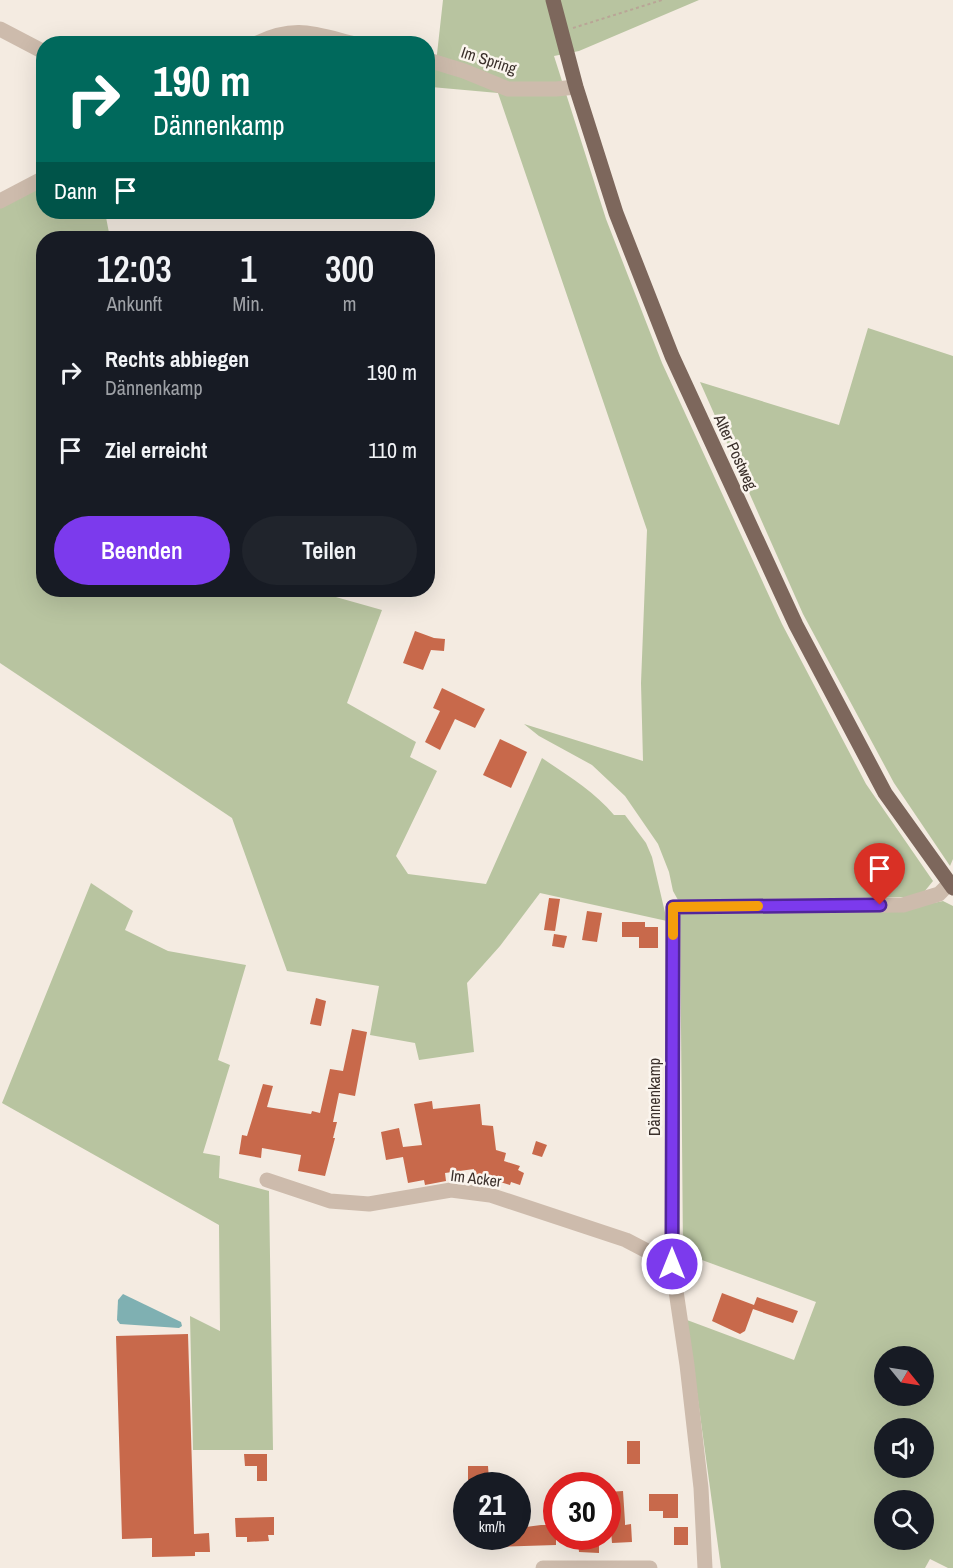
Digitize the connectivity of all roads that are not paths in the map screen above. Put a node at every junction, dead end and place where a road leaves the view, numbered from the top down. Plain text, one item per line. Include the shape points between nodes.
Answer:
1 (553, 0) edge
2 (0, 29) edge
3 (270, 36) edge
4 (323, 36) edge
5 (36, 48) edge
6 (435, 62) edge
7 (576, 87) junction
8 (36, 182) edge
9 (0, 201) edge
10 (951, 886) edge
11 (267, 1180) dead end
12 (672, 1264) junction
13 (543, 1568) edge
14 (650, 1568) edge
15 (705, 1568) edge

1 - 7 main road, Alter Postweg
2 - 5 street
3 - 4 street via 294,31
6 - 7 street, Im Spring via 508,89
7 - 10 main road, Alter Postweg via 616,213 672,356 796,625 885,793
8 - 9 street
10 - 12 street, Dännenkamp via 939,894 903,905 673,907
11 - 12 street, Im Acker via 330,1201 369,1204 451,1190 490,1195 626,1240
12 - 15 street, Dännenkamp via 700,1477
13 - 14 street

